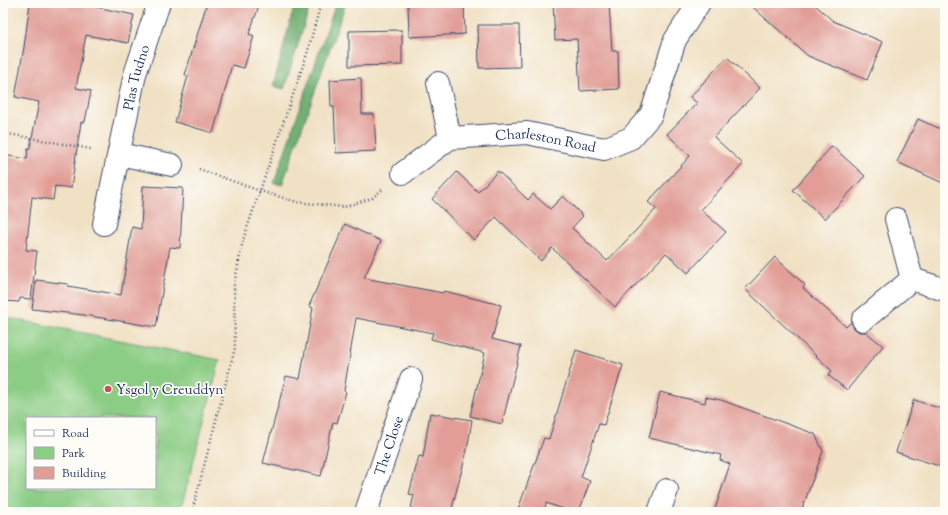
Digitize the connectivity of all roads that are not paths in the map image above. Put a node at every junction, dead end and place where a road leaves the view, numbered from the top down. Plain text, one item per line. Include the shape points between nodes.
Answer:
1 (159, 3) edge
2 (699, 3) edge
3 (438, 83) dead end
4 (450, 138) junction
5 (119, 154) junction
6 (172, 165) road end
7 (403, 173) road end
8 (896, 219) dead end
9 (104, 224) dead end
10 (912, 279) junction
11 (945, 290) edge
12 (863, 320) dead end
13 (411, 379) dead end
14 (667, 490) dead end
15 (366, 512) edge
16 (659, 512) edge

1 - 5 street, Plas Tudno via 135,74
2 - 4 street, Charleston Road via 675,40 651,115 631,138 604,149 527,133
3 - 4 street
4 - 7 street
5 - 6 street
5 - 9 street, Plas Tudno
8 - 10 street
10 - 11 street
10 - 12 street
13 - 15 street, The Close
14 - 16 street

